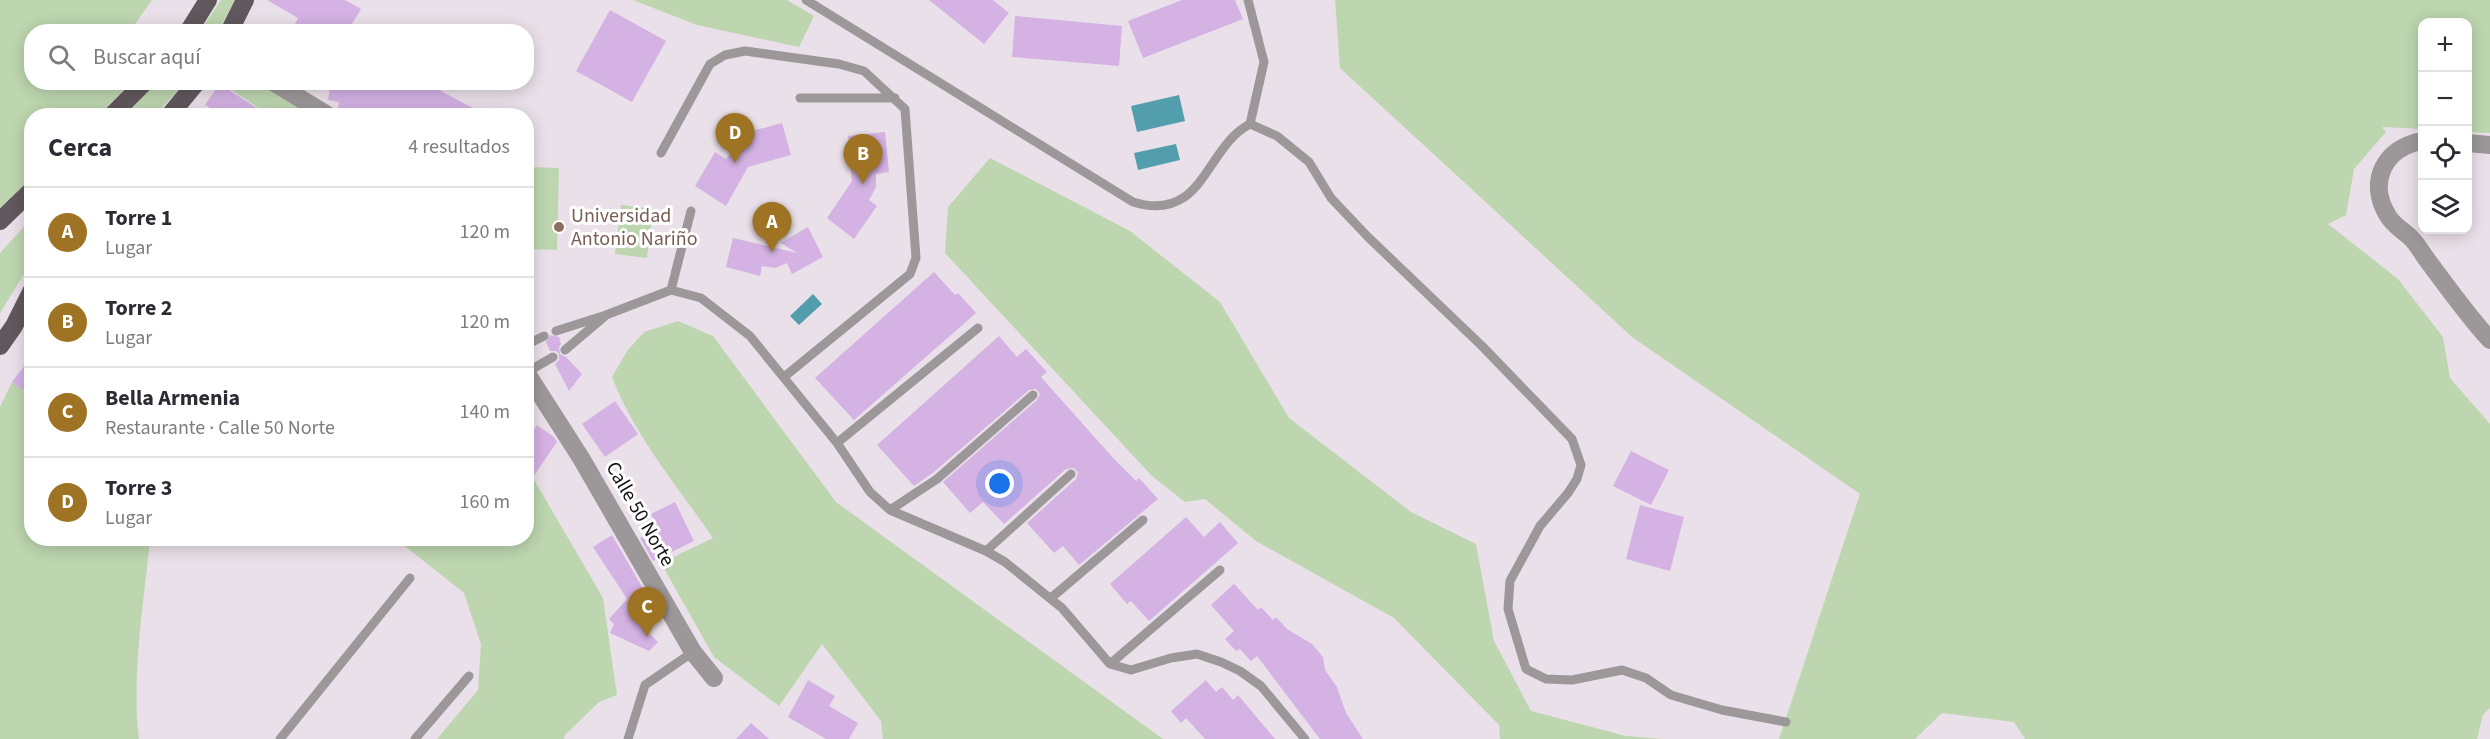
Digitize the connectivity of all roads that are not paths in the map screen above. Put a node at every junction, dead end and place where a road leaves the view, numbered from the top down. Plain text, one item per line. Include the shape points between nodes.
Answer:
1 (208, 0) edge
2 (245, 0) edge
3 (806, 0) edge
4 (1248, 0) edge
5 (193, 24) edge
6 (233, 24) edge
7 (137, 90) edge
8 (190, 90) edge
9 (286, 90) edge
10 (800, 98) dead end
11 (895, 98) junction
12 (119, 108) edge
13 (176, 108) edge
14 (316, 108) edge
15 (1250, 124) junction
16 (2418, 142) edge
17 (2472, 143) edge
18 (2490, 145) edge
19 (661, 153) dead end
20 (24, 198) edge
21 (691, 211) dead end
22 (0, 221) edge
23 (24, 287) edge
24 (671, 290) junction
25 (24, 306) edge
26 (606, 315) junction
27 (978, 328) dead end
28 (0, 329) edge
29 (556, 331) dead end
30 (544, 336) dead end
31 (2490, 340) edge
32 (534, 341) edge
33 (0, 346) edge
34 (565, 350) dead end
35 (553, 357) dead end
36 (534, 368) edge
37 (784, 377) junction
38 (534, 383) edge
39 (1034, 395) dead end
40 (837, 443) junction
41 (1071, 474) dead end
42 (890, 510) junction
43 (1143, 520) dead end
44 (986, 551) junction
45 (1220, 570) dead end
46 (410, 579) dead end
47 (1051, 598) junction
48 (693, 652) junction
49 (1110, 664) junction
50 (469, 676) dead end
51 (714, 678) dead end
52 (1786, 722) dead end
53 (280, 739) edge
54 (415, 739) edge
55 (628, 739) edge
56 (1305, 739) edge

1 - 5 main road
2 - 6 main road
3 - 15 lane via 1133,202 1149,207 1179,201 1197,187 1238,130
4 - 15 lane via 1264,62
7 - 12 main road
8 - 13 main road
9 - 14 street
10 - 11 lane
11 - 19 lane via 864,71 839,64 745,51 725,55 710,64
11 - 37 lane via 906,109 916,258 910,274
15 - 52 lane via 1277,136 1309,162 1331,198 1368,237 1572,439 1581,465 1577,479 1540,526 1510,580 1509,609 1526,669 1546,679 1572,680 1622,670 1646,678 1671,695
16 - 31 street via 2397,150 2387,162 2380,172 2379,196 2389,218 2413,240
17 - 18 street
20 - 22 main road
21 - 24 lane
23 - 28 main road
24 - 26 lane
24 - 37 lane via 701,298 718,310 750,336
25 - 33 main road
26 - 29 lane
26 - 34 lane
27 - 40 lane
30 - 32 lane
35 - 36 lane
37 - 40 lane
38 - 48 street, Calle 50 Norte
39 - 42 lane via 937,478
40 - 42 lane via 870,492
41 - 44 lane
42 - 44 lane
43 - 47 lane
44 - 47 lane
45 - 49 lane
46 - 53 lane
47 - 49 lane
48 - 51 street, Calle 50 Norte
48 - 55 lane via 645,685
49 - 56 lane via 1131,670 1197,654 1221,662 1261,686
50 - 54 lane

